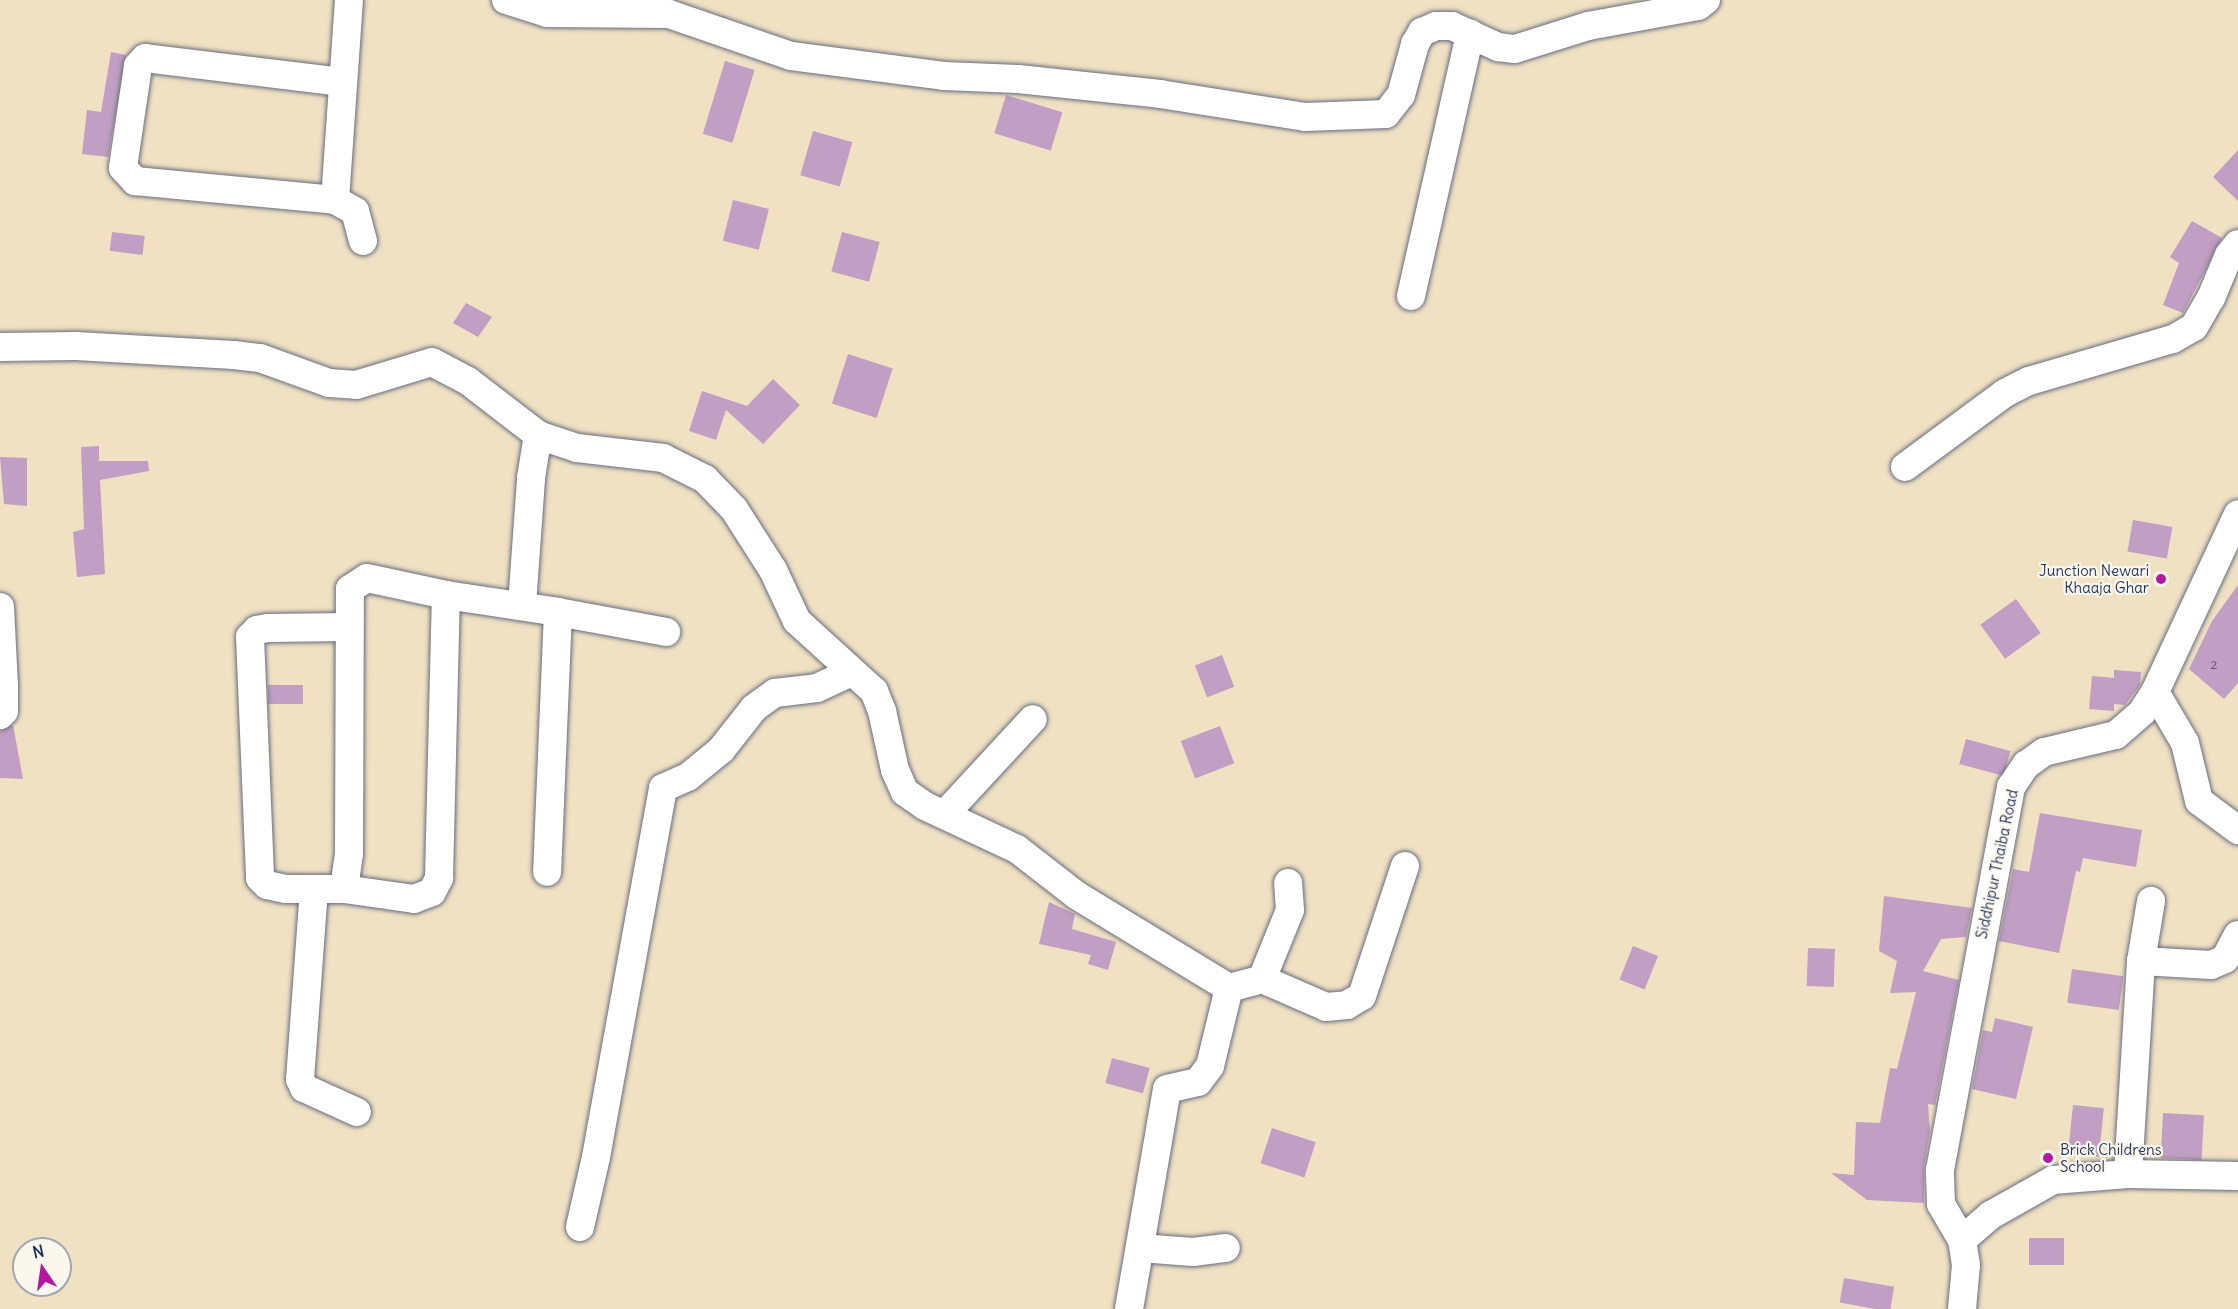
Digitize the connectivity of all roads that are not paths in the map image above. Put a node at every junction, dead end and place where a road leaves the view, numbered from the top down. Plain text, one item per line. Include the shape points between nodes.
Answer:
1 (349, 0) edge
2 (506, 0) edge
3 (1706, 0) edge
4 (671, 7) edge
5 (1470, 34) junction
6 (342, 82) junction
7 (335, 200) junction
8 (363, 242) dead end
9 (2238, 244) edge
10 (1411, 296) dead end
11 (0, 347) edge
12 (538, 435) junction
13 (1905, 467) dead end
14 (2238, 514) edge
15 (446, 595) junction
16 (522, 605) junction
17 (0, 607) edge
18 (558, 612) junction
19 (349, 627) junction
20 (666, 632) dead end
21 (852, 672) junction
22 (2155, 692) junction
23 (0, 716) edge
24 (1034, 719) dead end
25 (945, 814) junction
26 (2238, 830) edge
27 (1405, 866) dead end
28 (547, 872) dead end
29 (1288, 883) dead end
30 (314, 889) junction
31 (344, 889) junction
32 (2151, 901) dead end
33 (2238, 935) edge
34 (2142, 961) junction
35 (1262, 979) junction
36 (1228, 988) junction
37 (357, 1112) dead end
38 (2128, 1174) junction
39 (2238, 1176) edge
40 (580, 1227) dead end
41 (1962, 1240) junction
42 (1140, 1248) junction
43 (1226, 1248) dead end
44 (1129, 1309) edge
45 (1962, 1309) edge

1 - 6 street
2 - 4 street via 547,13
3 - 5 street via 1698,6 1588,26 1515,50
4 - 5 street via 791,56 944,76 1018,79 1160,94 1305,117 1386,114 1401,95 1422,32 1436,26 1452,26
5 - 10 street
6 - 7 street
6 - 7 street via 145,58 138,66 123,168 135,181
7 - 8 street via 355,211
9 - 13 street via 2194,327 2173,339 2029,381 2005,393
11 - 12 street via 76,346 234,354 260,358 329,383 356,385 432,362 468,381
12 - 16 street
12 - 21 street via 577,448 663,458 705,479 734,509 773,570 797,621
14 - 22 street, Siddhipur Thaiba Road
15 - 16 street
15 - 19 street via 360,579 350,589
15 - 31 street via 439,878 432,892 414,899
16 - 18 street
17 - 23 street via 4,711
18 - 20 street
18 - 28 street
19 - 30 street via 268,628 257,630 250,637 260,878 267,885 286,889
19 - 31 street via 349,854
21 - 25 street via 874,691 895,770 905,792
21 - 40 street via 817,688 775,693 754,708 721,750 688,777 663,788
22 - 26 street via 2185,743 2199,801
22 - 41 street, Siddhipur Thaiba Road via 2142,712 2116,735 2043,752 2026,765 2011,787 1940,1170 1941,1204
24 - 25 street
25 - 36 street via 1017,849 1076,895
27 - 35 street via 1362,996 1347,1005 1326,1007
29 - 35 street via 1290,910
30 - 31 street
30 - 37 street via 300,1079 304,1088
32 - 34 street
33 - 34 street via 2224,959 2211,965
34 - 38 street
35 - 36 street
36 - 42 street via 1210,1066 1198,1082 1167,1089
38 - 39 street
38 - 41 street via 2053,1180 1991,1215
41 - 45 street, Siddhipur Thaiba Road via 1966,1265
42 - 43 street via 1193,1252
42 - 44 street

